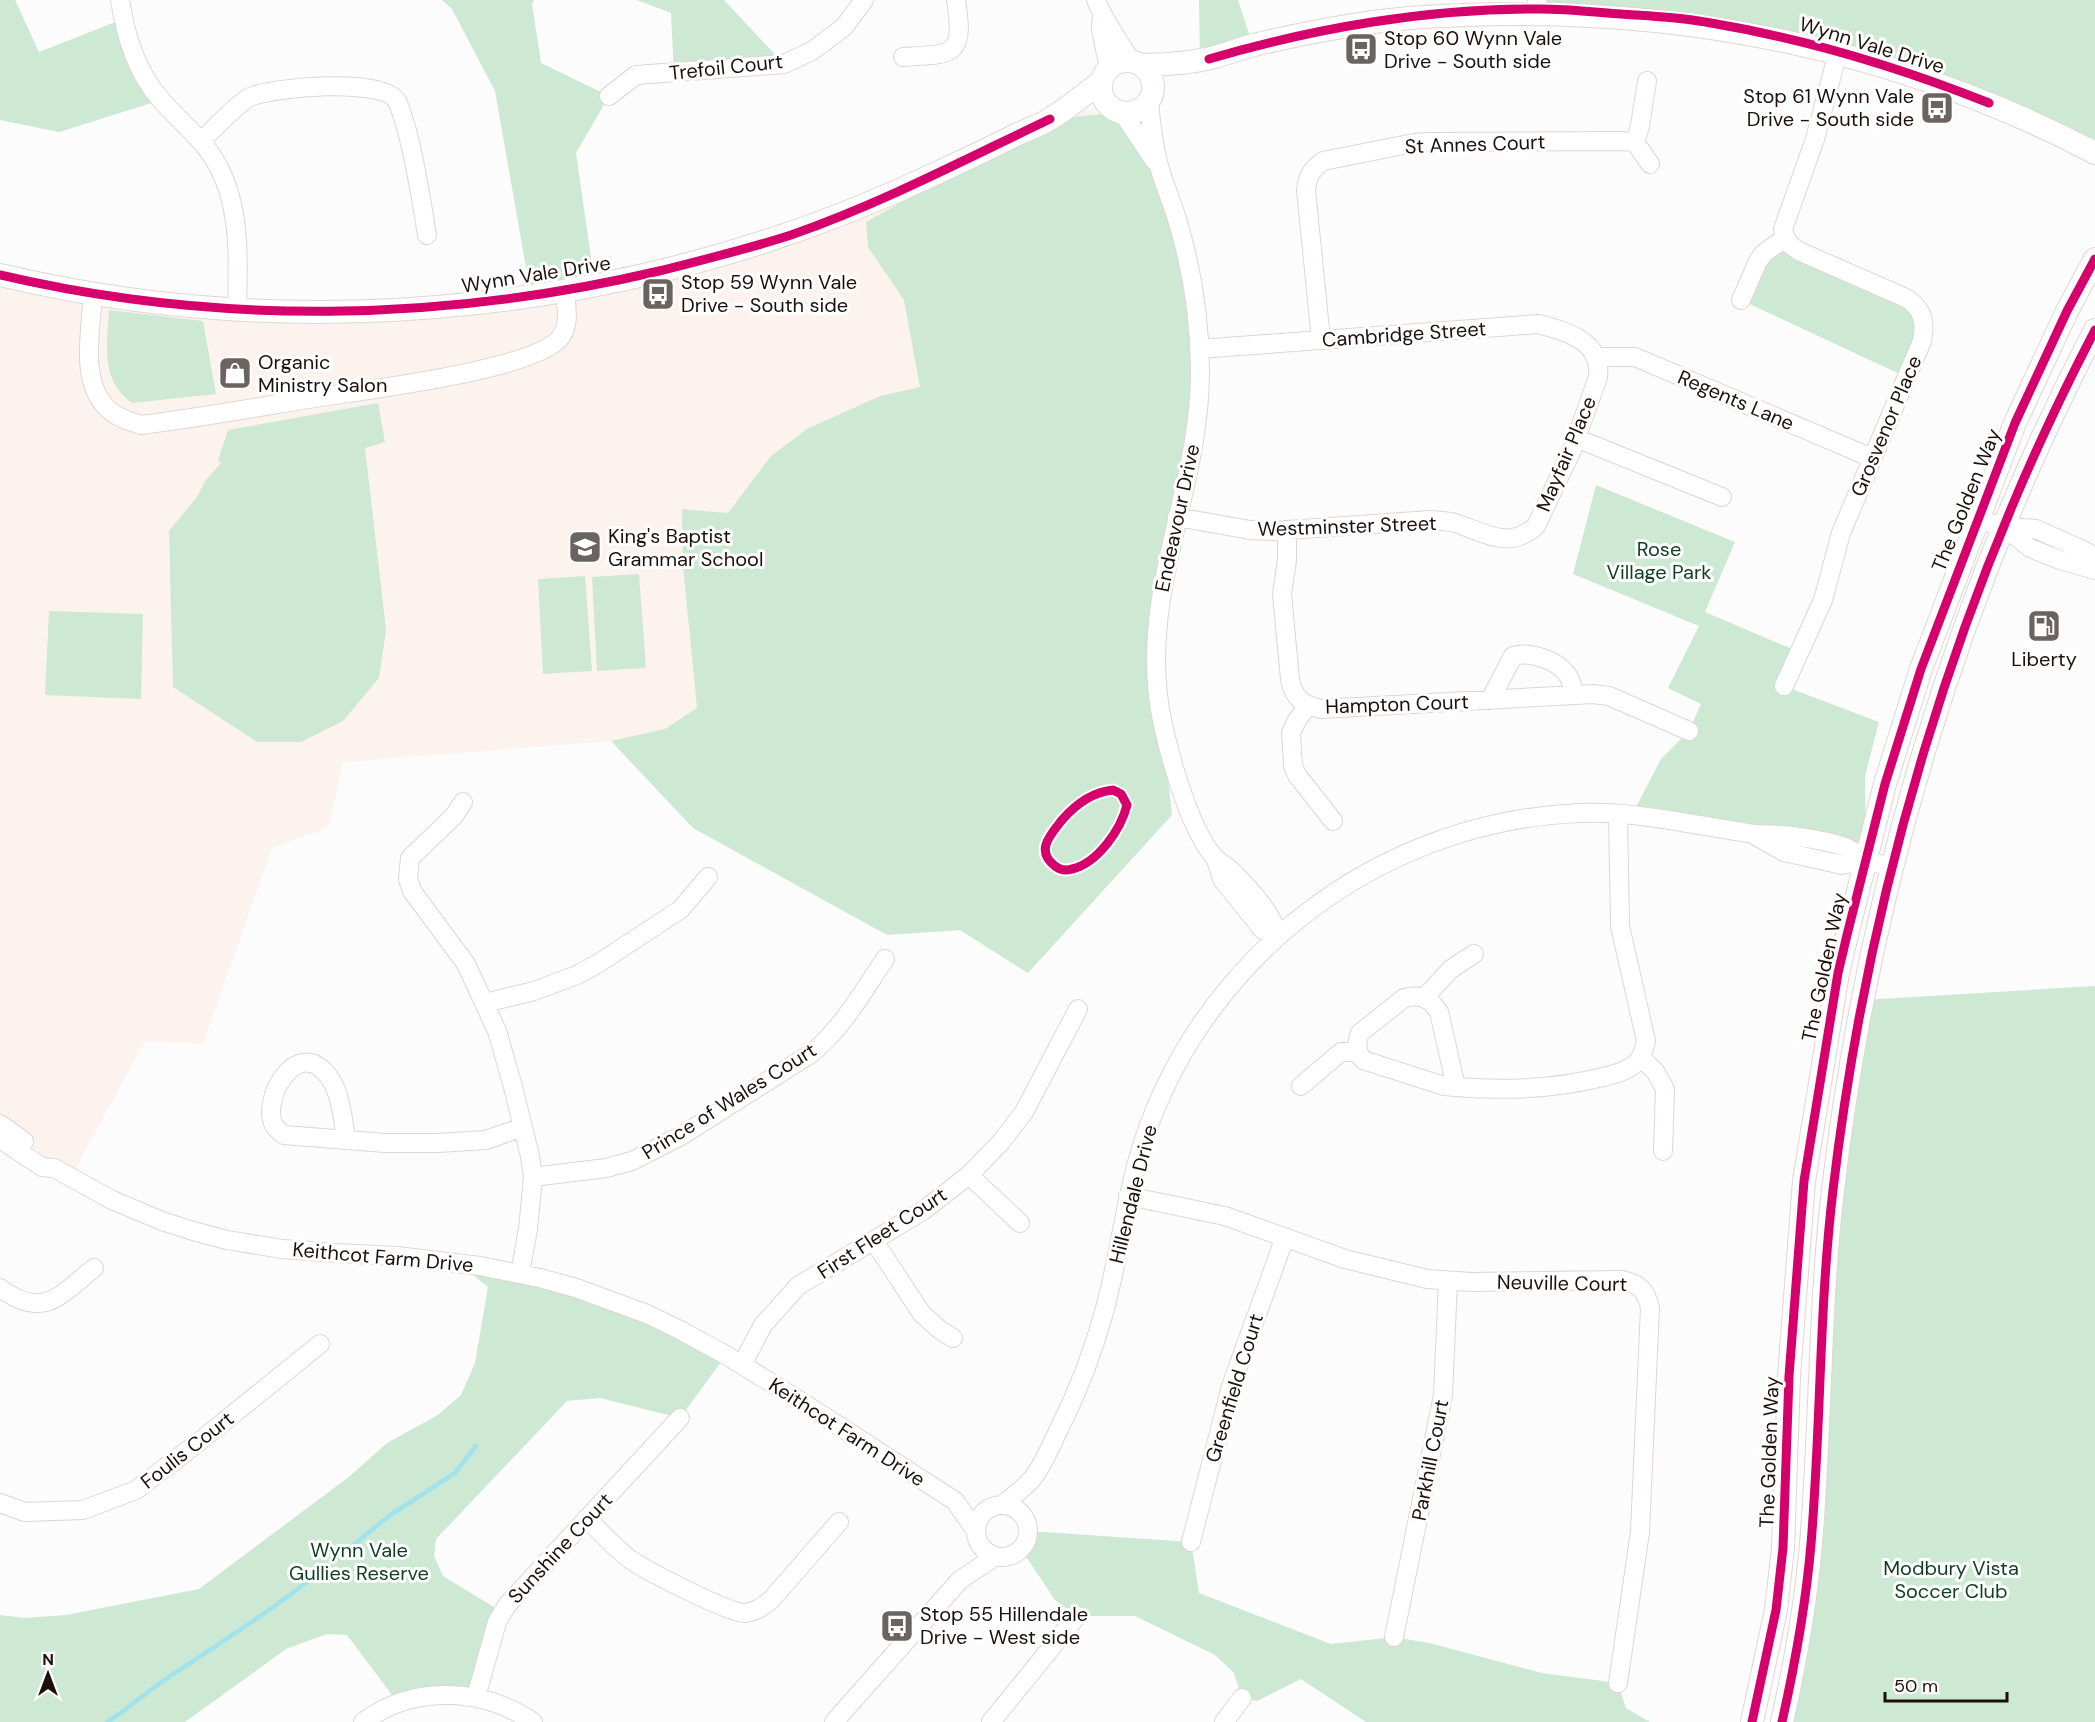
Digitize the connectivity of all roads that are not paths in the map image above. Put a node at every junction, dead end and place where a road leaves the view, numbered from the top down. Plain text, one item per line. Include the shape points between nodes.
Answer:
1 (120, 0) edge
2 (864, 0) edge
3 (956, 0) edge
4 (1538, 5) edge
5 (1099, 8) edge
6 (1838, 51) junction
7 (903, 57) dead end
8 (1209, 58) junction
9 (1137, 63) junction
10 (1105, 75) junction
11 (1647, 81) dead end
12 (609, 96) dead end
13 (1150, 99) junction
14 (1117, 110) junction
15 (1050, 119) junction
16 (202, 140) junction
17 (1635, 142) junction
18 (2095, 153) edge
19 (1650, 164) dead end
20 (1161, 171) junction
21 (427, 236) dead end
22 (1785, 238) junction
23 (2095, 259) edge
24 (0, 275) edge
25 (565, 291) junction
26 (93, 294) junction
27 (1741, 300) dead end
28 (237, 310) junction
29 (2095, 330) edge
30 (1321, 340) junction
31 (1199, 349) junction
32 (1597, 357) junction
33 (1576, 438) junction
34 (1872, 458) junction
35 (1722, 497) dead end
36 (1177, 517) junction
37 (1978, 519) junction
38 (2004, 527) junction
39 (1287, 530) junction
40 (1515, 538) joint
41 (2095, 558) edge
42 (2095, 570) edge
43 (1784, 686) dead end
44 (1574, 695) junction
45 (1490, 700) junction
46 (1307, 706) junction
47 (1689, 731) dead end
48 (463, 802) dead end
49 (1618, 814) junction
50 (1333, 821) dead end
51 (1866, 860) junction
52 (1892, 867) junction
53 (708, 877) dead end
54 (1278, 935) junction
55 (1474, 954) dead end
56 (885, 958) dead end
57 (1425, 998) junction
58 (485, 1003) junction
59 (1078, 1009) dead end
60 (1357, 1052) junction
61 (1641, 1058) junction
62 (1301, 1086) dead end
63 (1456, 1087) junction
64 (0, 1124) edge
65 (523, 1127) junction
66 (346, 1138) junction
67 (0, 1139) edge
68 (1663, 1151) dead end
69 (54, 1168) junction
70 (969, 1175) junction
71 (533, 1177) junction
72 (1128, 1196) junction
73 (1020, 1223) dead end
74 (1284, 1237) junction
75 (874, 1240) junction
76 (94, 1268) dead end
77 (520, 1274) junction
78 (1448, 1281) junction
79 (0, 1288) edge
80 (953, 1338) dead end
81 (320, 1344) dead end
82 (741, 1365) junction
83 (680, 1418) dead end
84 (1032, 1479) junction
85 (955, 1501) junction
86 (0, 1503) edge
87 (997, 1506) junction
88 (1023, 1516) junction
89 (587, 1518) junction
90 (839, 1522) dead end
91 (977, 1535) junction
92 (1191, 1542) dead end
93 (996, 1556) junction
94 (960, 1580) junction
95 (1077, 1616) dead end
96 (1394, 1637) dead end
97 (1617, 1683) dead end
98 (476, 1697) junction
99 (1242, 1698) dead end
100 (363, 1722) edge
101 (533, 1722) edge
102 (834, 1722) edge
103 (991, 1722) edge
104 (1224, 1722) edge
105 (1752, 1722) edge
106 (1782, 1722) edge

1 - 16 street via 137,65 161,100
2 - 12 street, Trefoil Court via 844,27 812,51 784,64 636,75
3 - 7 street via 959,40 952,49 943,55
4 - 6 main road, Wynn Vale Drive via 1711,22
4 - 8 main road, Wynn Vale Drive via 1348,26
5 - 9 street
5 - 10 street
6 - 18 main road, Wynn Vale Drive via 1936,82 2047,128
6 - 22 street via 1815,139 1783,229
8 - 9 main road, Wynn Vale Drive via 1162,65
8 - 13 main road, Wynn Vale Drive
9 - 10 main road via 1115,63
9 - 13 main road via 1149,72 1152,80
10 - 14 main road via 1104,98
10 - 15 main road, Wynn Vale Drive
11 - 17 street
13 - 14 main road via 1136,111
13 - 20 street, Endeavour Drive
14 - 15 main road, Wynn Vale Drive
14 - 20 street, Endeavour Drive
15 - 25 main road, Wynn Vale Drive via 904,189 788,236 685,265
16 - 21 street via 249,98 282,90 345,86 380,89 396,99 402,114 416,161
16 - 28 street via 229,193 238,246
17 - 19 street
17 - 30 street, St Annes Court via 1422,142 1323,161 1307,180 1306,190
20 - 31 street, Endeavour Drive via 1183,238
22 - 27 street via 1758,261
22 - 34 street, Grosvenor Place via 1801,252 1908,299 1923,316 1922,340
23 - 37 main road, The Golden Way via 2015,423
24 - 26 main road, Wynn Vale Drive
25 - 26 street via 567,327 549,348 533,355 455,375 141,424 109,410 94,389 89,374
25 - 28 main road, Wynn Vale Drive via 383,310
26 - 28 main road, Wynn Vale Drive
29 - 38 main road via 2062,392
30 - 31 street, Cambridge Street
30 - 32 street, Cambridge Street via 1539,324 1587,343
31 - 36 street, Endeavour Drive via 1198,411
32 - 33 street, Mayfair Place via 1598,377
32 - 34 street, Regents Lane via 1635,357
33 - 35 street
33 - 40 street, Mayfair Place via 1536,526
34 - 43 street, Grosvenor Place via 1841,533 1823,600
36 - 39 street, Westminster Street via 1250,530
36 - 54 street, Endeavour Drive via 1158,608 1155,660 1170,754 1193,819 1216,858 1274,920
37 - 38 street
37 - 51 main road, The Golden Way via 1921,669
38 - 41 street via 2036,529
38 - 42 street via 2030,548
38 - 52 main road via 1931,727
39 - 40 street, Westminster Street via 1431,520 1454,523 1486,536
39 - 46 street, Hampton Court via 1282,594 1290,679 1292,689
44 - 45 street, Hampton Court
44 - 45 street, Hampton Court via 1567,673 1558,666 1521,654 1508,663
44 - 47 street, Hampton Court via 1609,696
45 - 46 street, Hampton Court via 1321,709
46 - 50 street via 1291,733 1293,766
48 - 58 street via 454,816 410,858 408,879 412,891 466,964
49 - 51 street, Hillendale Drive via 1751,834 1785,835 1845,847
49 - 54 street, Hillendale Drive via 1579,813 1515,820 1432,843 1357,878
49 - 61 street via 1620,926 1646,1041
51 - 52 street, Hillendale Drive
51 - 105 main road, The Golden Way via 1838,973 1804,1181 1789,1376 1783,1548 1776,1610
52 - 106 main road via 1848,1078 1834,1181 1821,1325 1811,1543 1803,1614
53 - 58 street via 681,909 599,963 534,991
54 - 72 street, Hillendale Drive via 1212,1007 1175,1066 1149,1126
55 - 57 street via 1451,969
56 - 71 street, Prince of Wales Court via 845,1019 820,1046 681,1136 614,1166
57 - 60 street via 1404,998 1369,1025 1360,1033
57 - 63 street via 1439,1012
58 - 65 street via 497,1031
59 - 70 street, First Fleet Court via 1024,1112
60 - 62 street via 1341,1052
60 - 63 street via 1373,1064
61 - 63 street via 1617,1074 1571,1085
61 - 68 street via 1655,1071 1665,1089
64 - 69 street, Keithcot Farm Drive
65 - 66 street via 486,1140 438,1143
65 - 71 street
66 - 66 street via 284,1135 274,1126 272,1101 290,1068 303,1062 324,1071 332,1082
67 - 69 street, Keithcot Farm Drive via 42,1167
69 - 77 street, Keithcot Farm Drive via 112,1200 162,1221 227,1240 298,1250 448,1260
70 - 73 street
70 - 75 street, First Fleet Court via 924,1210
71 - 77 street
72 - 74 street, Neuville Court via 1225,1216
72 - 84 street, Hillendale Drive via 1094,1345 1066,1414
74 - 78 street, Neuville Court via 1346,1259 1427,1280
74 - 92 street, Greenfield Court via 1231,1386
75 - 80 street via 922,1314
75 - 82 street, First Fleet Court via 798,1286 763,1325
76 - 79 street via 55,1299 42,1304 24,1303
77 - 82 street, Keithcot Farm Drive via 576,1287 647,1314
78 - 96 street, Parkhill Court via 1443,1395
78 - 97 street, Neuville Court via 1622,1280 1635,1283 1648,1296 1640,1532
81 - 86 street, Foulis Court via 136,1490 83,1510 25,1512
82 - 85 street, Keithcot Farm Drive
83 - 89 street, Sunshine Court
84 - 87 street, Hillendale Drive
84 - 88 street, Hillendale Drive
85 - 87 street, Keithcot Farm Drive
85 - 91 street, Keithcot Farm Drive
87 - 88 street via 1018,1510
87 - 91 street via 980,1517
88 - 93 street via 1028,1531 1021,1549
89 - 90 street via 631,1560 726,1609 743,1613 770,1602
89 - 98 street, Sunshine Court via 507,1605 497,1622
91 - 93 street via 985,1550
91 - 94 street
93 - 94 street
94 - 102 street
95 - 103 street
98 - 100 street via 419,1697 398,1703
98 - 101 street via 511,1708
99 - 104 street

